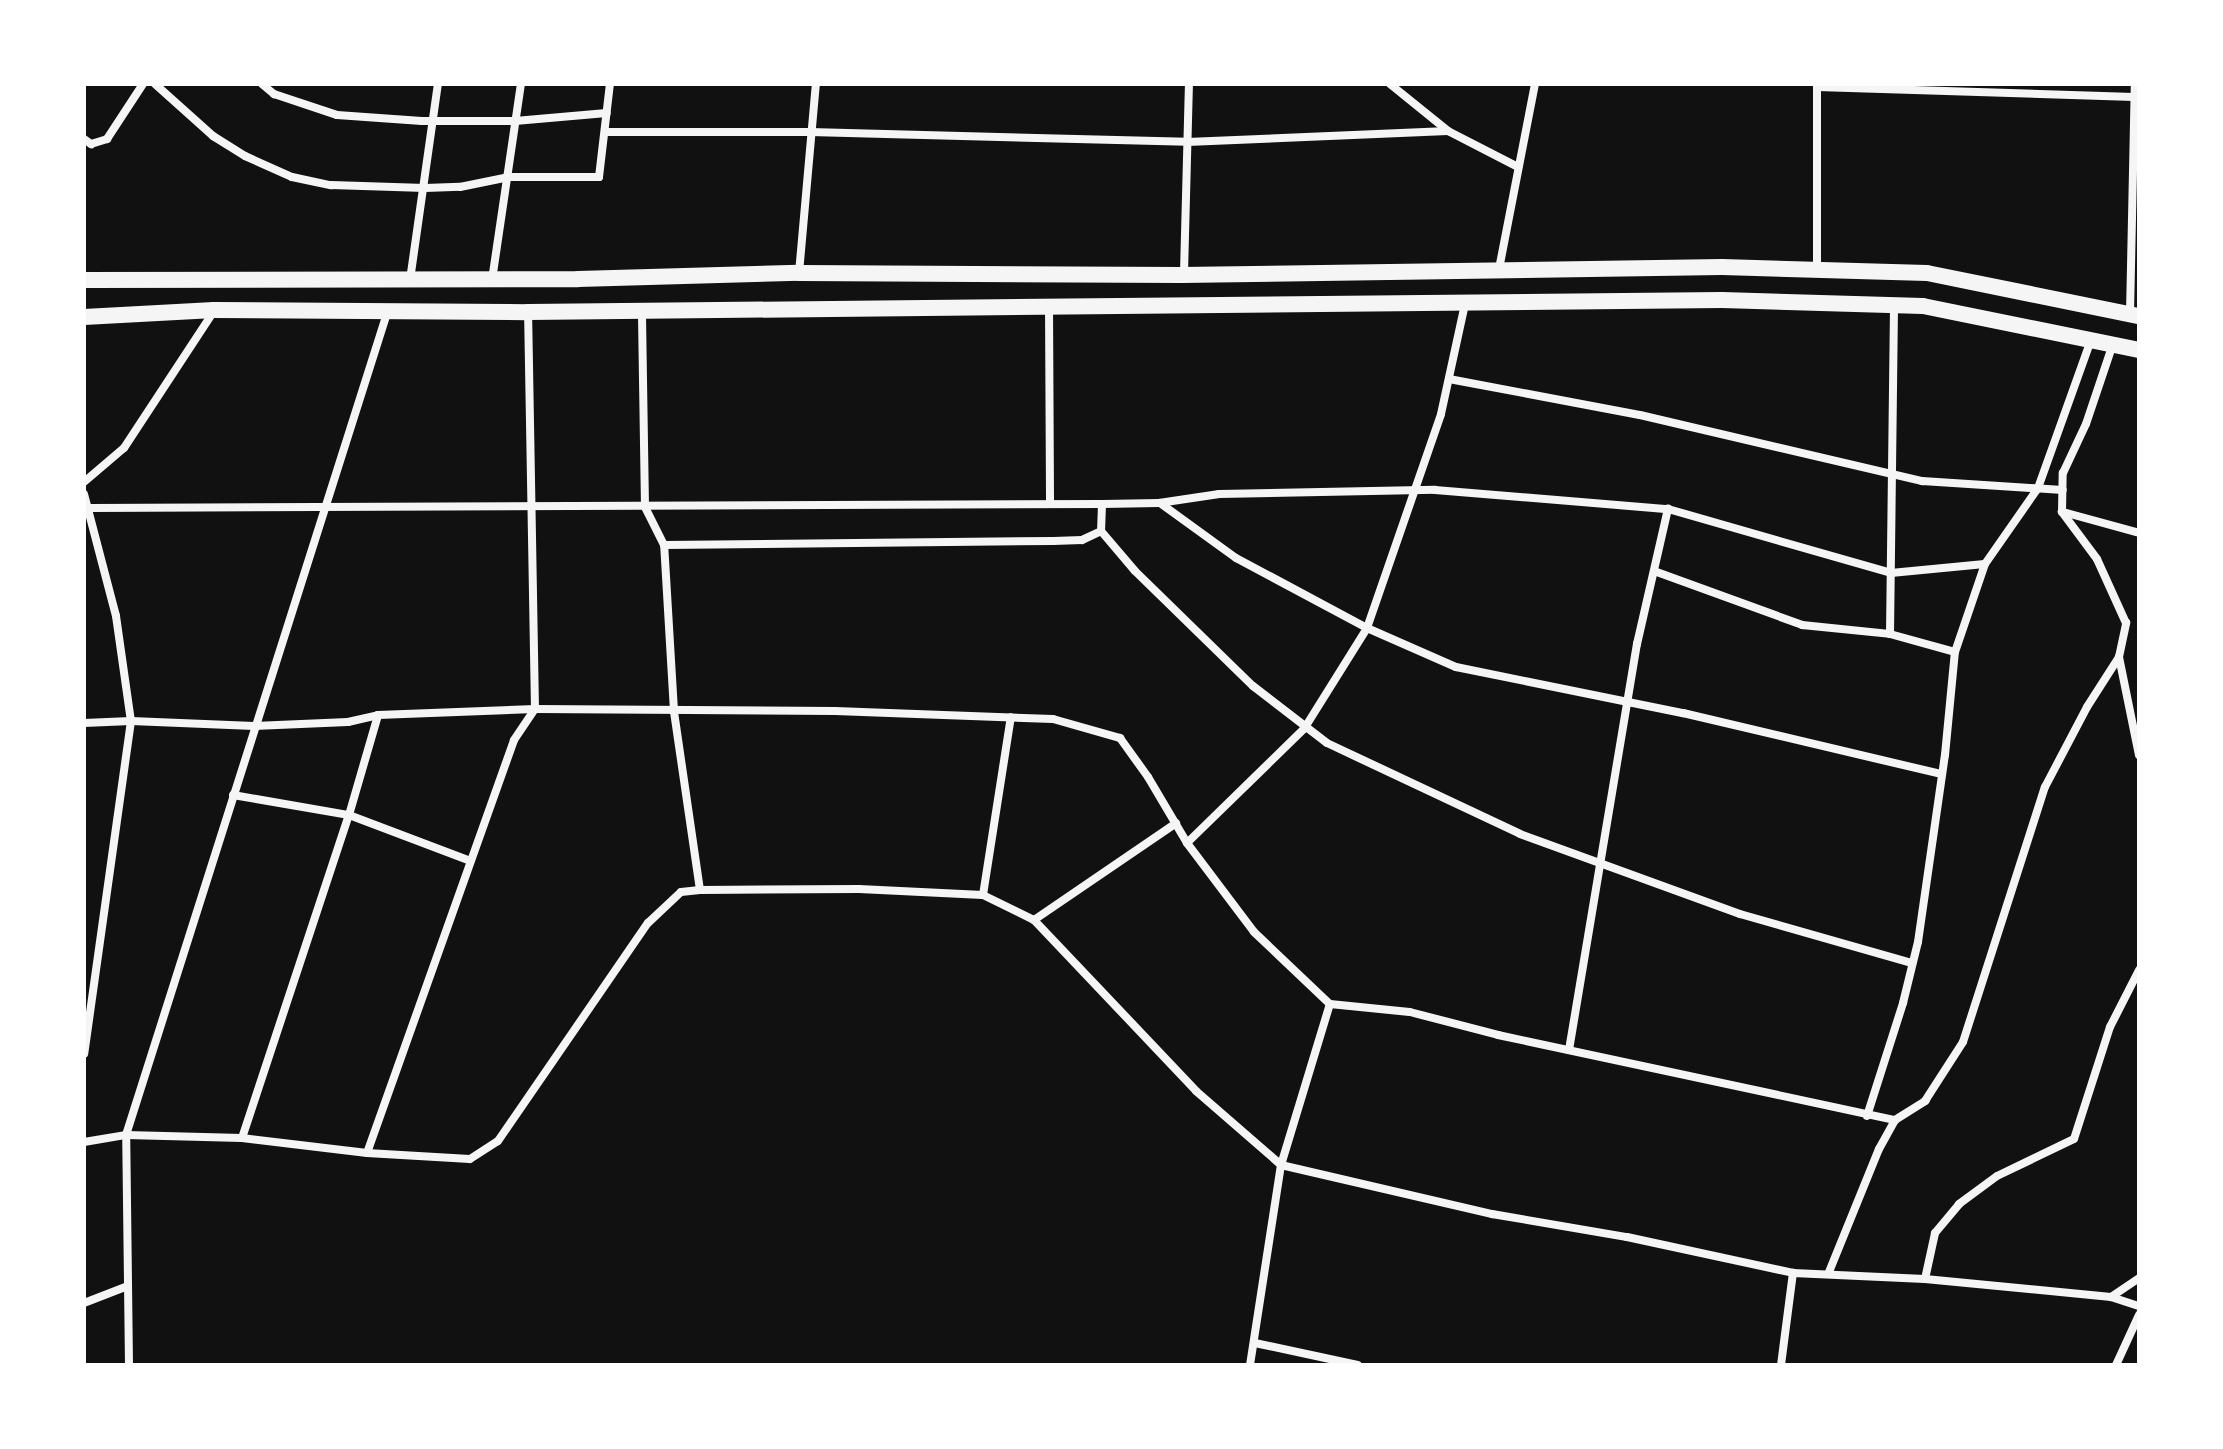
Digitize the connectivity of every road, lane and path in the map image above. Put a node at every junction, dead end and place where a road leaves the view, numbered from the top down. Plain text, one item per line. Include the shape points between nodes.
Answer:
1 (143, 84) edge
2 (156, 84) edge
3 (262, 84) edge
4 (280, 84) edge
5 (438, 84) edge
6 (521, 84) edge
7 (610, 84) edge
8 (816, 84) edge
9 (1189, 84) edge
10 (1390, 84) edge
11 (1535, 84) edge
12 (2135, 84) edge
13 (1817, 86) edge
14 (274, 94) junction
15 (2134, 97) junction
16 (607, 113) junction
17 (432, 121) junction
18 (515, 121) junction
19 (1448, 131) junction
20 (606, 132) junction
21 (810, 132) junction
22 (84, 139) edge
23 (1187, 142) junction
24 (1518, 167) junction
25 (509, 177) junction
26 (425, 188) junction
27 (1499, 269) junction
28 (1817, 271) junction
29 (799, 273) junction
30 (1184, 273) junction
31 (84, 280) edge
32 (410, 280) junction
33 (492, 280) junction
34 (1465, 304) junction
35 (1049, 305) junction
36 (1894, 305) junction
37 (388, 309) junction
38 (214, 310) junction
39 (642, 311) junction
40 (528, 312) junction
41 (2134, 315) edge
42 (84, 317) edge
43 (2091, 340) junction
44 (2113, 344) junction
45 (2139, 350) edge
46 (1449, 379) junction
47 (1893, 473) junction
48 (84, 482) edge
49 (2038, 488) junction
50 (1417, 490) junction
51 (2063, 490) junction
52 (84, 494) edge
53 (1050, 501) junction
54 (1159, 503) junction
55 (1102, 504) junction
56 (327, 507) junction
57 (532, 507) junction
58 (645, 507) junction
59 (90, 508) junction
60 (1668, 509) junction
61 (2062, 512) junction
62 (1101, 531) junction
63 (2139, 533) edge
64 (664, 545) junction
65 (1985, 564) junction
66 (1654, 571) junction
67 (1891, 573) junction
68 (1367, 628) junction
69 (1890, 634) junction
70 (1955, 652) junction
71 (2119, 657) junction
72 (1627, 702) junction
73 (535, 709) junction
74 (674, 711) junction
75 (378, 715) junction
76 (1011, 717) junction
77 (131, 721) junction
78 (84, 723) edge
79 (254, 726) junction
80 (1304, 729) junction
81 (2139, 755) edge
82 (1942, 774) junction
83 (233, 795) junction
84 (349, 815) junction
85 (1176, 823) junction
86 (1187, 843) junction
87 (471, 861) junction
88 (1600, 863) junction
89 (700, 890) junction
90 (983, 895) junction
91 (1034, 920) junction
92 (1912, 963) junction
93 (2139, 970) edge
94 (1330, 1004) junction
95 (1569, 1050) junction
96 (84, 1054) edge
97 (1867, 1116) junction
98 (1895, 1120) junction
99 (126, 1135) junction
100 (242, 1138) junction
101 (84, 1142) edge
102 (367, 1153) junction
103 (1281, 1165) junction
104 (1829, 1272) junction
105 (1793, 1273) junction
106 (2139, 1278) edge
107 (1925, 1279) junction
108 (128, 1286) junction
109 (2111, 1297) junction
110 (84, 1303) edge
111 (2139, 1306) edge
112 (2139, 1315) edge
113 (1255, 1343) junction
114 (129, 1365) edge
115 (1250, 1365) edge
116 (1358, 1365) edge
117 (1781, 1365) edge
118 (2116, 1365) edge

1 - 22 street via 107,139 91,144
2 - 26 street via 213,136 292,177 331,185
3 - 14 street
4 - 14 street
5 - 17 street
6 - 18 street
7 - 16 street
8 - 21 street
9 - 23 street
10 - 19 street
11 - 24 street
12 - 15 street
13 - 15 street
13 - 28 street
14 - 17 street via 337,115
15 - 41 street
16 - 18 street
16 - 20 street
17 - 18 street
17 - 26 street
18 - 25 street
19 - 23 street
19 - 24 street
20 - 21 street
20 - 25 street via 599,177
21 - 23 street
21 - 29 street
23 - 30 street
24 - 27 street
25 - 26 street
25 - 33 street
26 - 32 street
27 - 28 main road
27 - 30 main road
28 - 41 main road via 1927,273
29 - 30 main road
29 - 33 main road
31 - 32 main road
32 - 33 main road
34 - 35 main road
34 - 36 main road via 1722,300
34 - 46 street
35 - 39 main road
35 - 53 street
36 - 43 main road via 1923,306
36 - 47 street
37 - 38 main road
37 - 40 main road
37 - 56 street
38 - 42 main road
38 - 48 street via 124,448
39 - 40 main road
39 - 58 street
40 - 57 street
43 - 44 main road
43 - 49 street
44 - 45 main road
44 - 51 street via 2063,473
46 - 47 street via 1640,415
46 - 50 street
47 - 49 street via 1922,481
47 - 67 street
49 - 51 street
49 - 65 street
50 - 54 street via 1219,494
50 - 60 street
50 - 68 street
51 - 61 street
52 - 59 street
53 - 55 street
53 - 58 street
54 - 55 street
54 - 68 street via 1236,558
55 - 62 street
56 - 57 street
56 - 59 street
56 - 79 street
57 - 58 street
57 - 73 street
58 - 64 street
59 - 77 street via 116,616
60 - 66 street
60 - 67 street
61 - 63 street
61 - 71 street via 2097,559 2126,623
62 - 64 street via 1082,540 1053,541
62 - 80 street via 1197,633
64 - 74 street
65 - 67 street
65 - 70 street
66 - 69 street via 1802,625
66 - 72 street
67 - 69 street
68 - 72 street via 1456,667
68 - 80 street
69 - 70 street
70 - 82 street
71 - 81 street
71 - 98 street via 2045,787 1963,1042 1925,1101
72 - 82 street
72 - 88 street
73 - 74 street
73 - 75 street
73 - 87 street via 514,740
74 - 76 street
74 - 89 street
75 - 79 street via 348,722
75 - 84 street
76 - 85 street via 1053,719 1120,738
76 - 90 street
77 - 78 street
77 - 79 street
77 - 96 street
79 - 83 street
80 - 86 street
80 - 88 street via 1520,834
82 - 92 street
83 - 84 street
83 - 99 street
84 - 87 street
84 - 100 street
85 - 86 street
85 - 91 street
86 - 94 street via 1254,932
87 - 102 street
88 - 92 street via 1740,914
88 - 95 street
89 - 90 street
89 - 102 street via 681,892 648,923 498,1141 470,1159
90 - 91 street
91 - 103 street via 1196,1091
92 - 97 street
93 - 107 street via 2110,1027 2074,1139 1997,1176 1959,1204 1935,1233
94 - 95 street via 1410,1012
94 - 103 street
95 - 97 street
97 - 98 street
98 - 104 street
99 - 100 street
99 - 101 street
99 - 108 street
100 - 102 street
103 - 105 street via 1492,1214
103 - 113 street
104 - 105 street
104 - 107 street
105 - 117 street
106 - 109 street
107 - 109 street
108 - 110 street
108 - 114 street
109 - 111 street
112 - 118 street
113 - 115 street
113 - 116 street

